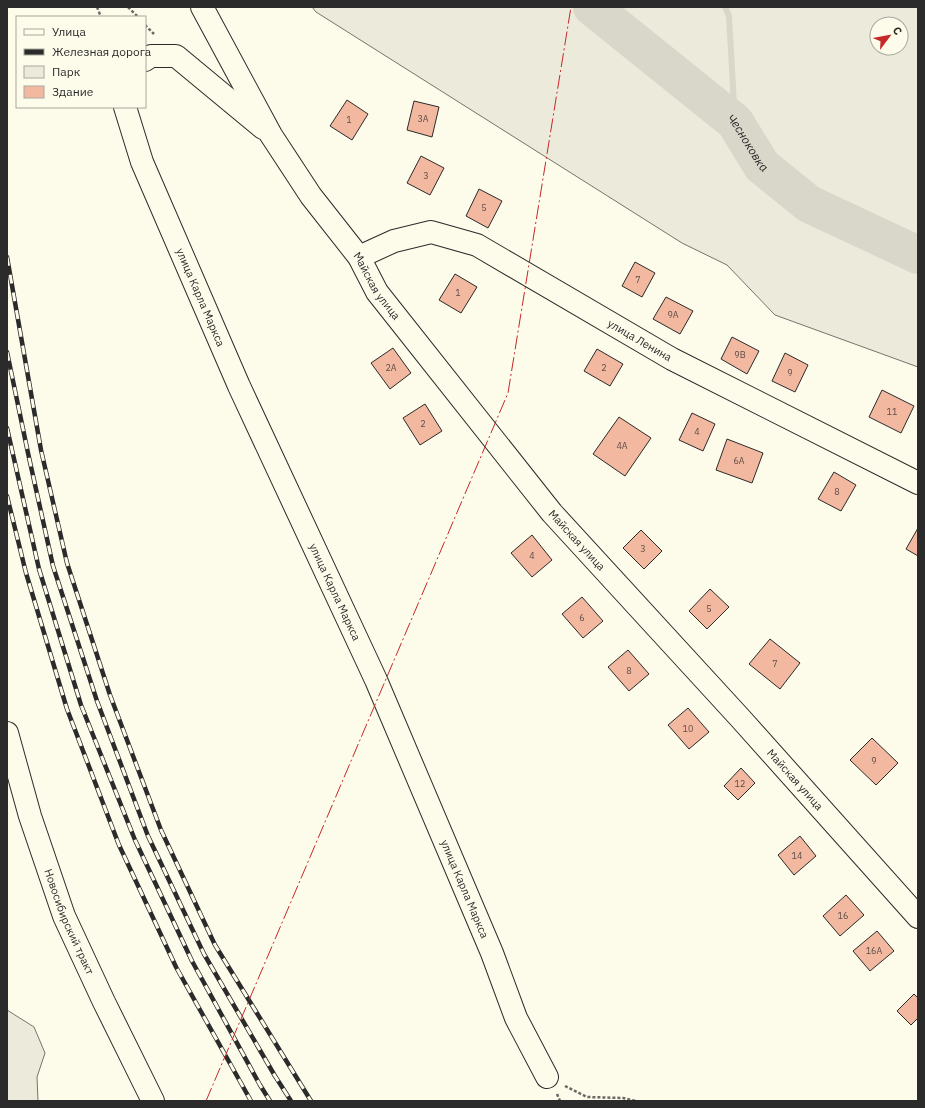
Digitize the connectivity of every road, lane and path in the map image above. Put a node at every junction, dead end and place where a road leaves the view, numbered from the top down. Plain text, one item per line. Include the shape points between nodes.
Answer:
1 (128, 7) edge
2 (202, 7) edge
3 (137, 16) edge
4 (146, 59) edge
5 (126, 108) edge
6 (271, 135) junction
7 (359, 257) junction
8 (918, 483) edge
9 (7, 733) edge
10 (918, 917) edge
11 (547, 1077) joint
12 (153, 1101) edge
13 (636, 1101) edge

1 - 3 path
2 - 6 street
4 - 6 street via 151,56 176,56
5 - 11 street, улица Карла Маркса via 142,162 232,372 376,680 492,953 516,1018
6 - 7 street, Майская улица via 311,196
7 - 8 street, улица Ленина via 394,241 431,232 477,245 672,359
7 - 10 street, Майская улица via 377,292 552,513
9 - 12 street, Новосибирский тракт via 30,816 64,916
11 - 13 path via 587,1097

